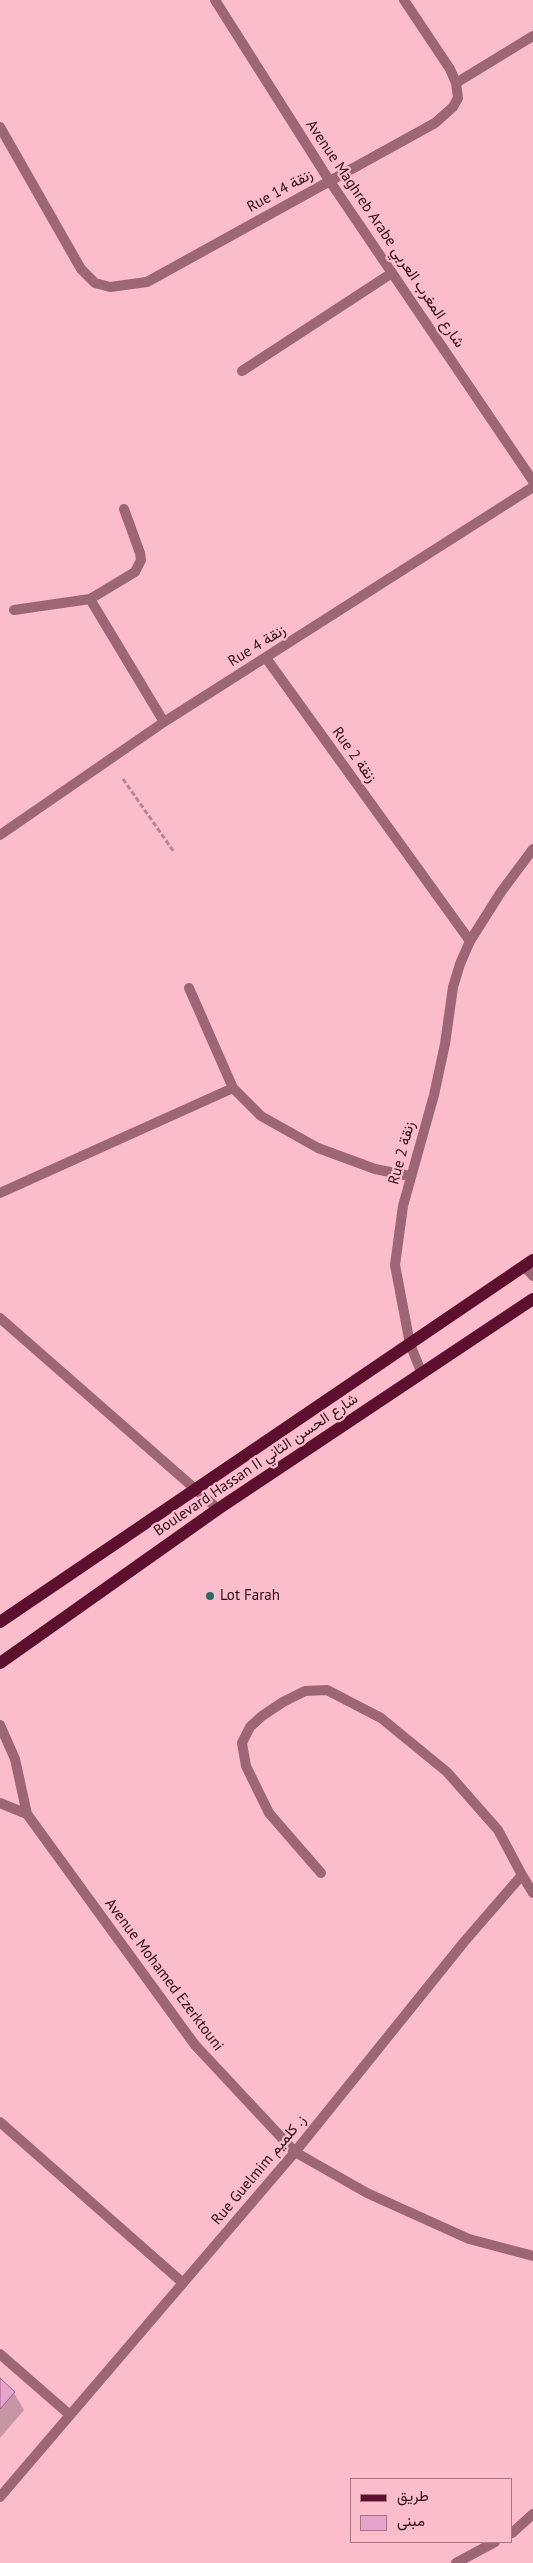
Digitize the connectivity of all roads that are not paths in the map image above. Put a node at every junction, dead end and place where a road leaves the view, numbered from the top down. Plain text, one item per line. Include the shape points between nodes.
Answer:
1 (215, 0) edge
2 (404, 0) edge
3 (533, 36) edge
4 (456, 83) junction
5 (0, 127) edge
6 (329, 180) junction
7 (392, 274) junction
8 (242, 371) dead end
9 (533, 481) edge
10 (533, 487) edge
11 (124, 509) dead end
12 (90, 598) junction
13 (14, 610) dead end
14 (266, 658) junction
15 (164, 722) junction
16 (0, 835) edge
17 (533, 849) edge
18 (470, 941) junction
19 (189, 988) dead end
20 (233, 1088) junction
21 (410, 1176) junction
22 (0, 1193) edge
23 (528, 1263) edge
24 (533, 1276) edge
25 (533, 1299) edge
26 (0, 1318) edge
27 (410, 1344) junction
28 (422, 1374) junction
29 (197, 1489) junction
30 (218, 1509) junction
31 (0, 1622) edge
32 (0, 1663) edge
33 (0, 1726) edge
34 (0, 1803) edge
35 (27, 1814) junction
36 (321, 1873) dead end
37 (522, 1875) junction
38 (533, 1893) edge
39 (0, 2122) edge
40 (295, 2152) junction
41 (533, 2256) edge
42 (183, 2283) junction
43 (0, 2354) edge
44 (70, 2415) junction
45 (0, 2496) edge
46 (533, 2514) edge
47 (513, 2532) edge
48 (493, 2543) edge
49 (456, 2563) edge

1 - 6 street, Avenue Maghreb Arabe شارع المغرب العربي
2 - 4 street, Rue 14 زنقة
3 - 4 street
4 - 6 street, Rue 14 زنقة via 458,98 453,108 435,123
5 - 6 street, Rue 14 زنقة via 81,270 95,283 110,288 147,282
6 - 7 street, Avenue Maghreb Arabe شارع المغرب العربي
7 - 8 street
7 - 9 street, Avenue Maghreb Arabe شارع المغرب العربي
10 - 14 street, Rue 4 زنقة
11 - 12 street via 141,560 135,572
12 - 13 street
12 - 15 street
14 - 15 street, Rue 4 زنقة
14 - 18 street, Rue 2 زنقة
15 - 16 street, Rue 4 زنقة
17 - 18 street, Rue 2 زنقة
18 - 21 street, Rue 2 زنقة via 453,987 434,1095
19 - 20 street
20 - 21 street via 261,1116 318,1148 375,1169
20 - 22 street
21 - 27 street, Rue 2 زنقة via 394,1265
23 - 24 street
23 - 27 main road, Boulevard Hassan II شارع الحسن الثاني
25 - 28 main road, Boulevard Hassan II شارع الحسن الثاني
26 - 29 street
27 - 28 street, Rue 2 زنقة
27 - 29 main road, Boulevard Hassan II شارع الحسن الثاني
28 - 30 main road, Boulevard Hassan II شارع الحسن الثاني
29 - 30 street
29 - 31 main road, Boulevard Hassan II شارع الحسن الثاني
30 - 32 main road, Boulevard Hassan II شارع الحسن الثاني
33 - 35 street, Avenue Mohamed Ezerktouni via 15,1760
34 - 35 street
35 - 40 street, Avenue Mohamed Ezerktouni via 195,2045
36 - 37 street via 269,1813 246,1766 242,1743 250,1727 283,1702 305,1691 327,1690 381,1718 448,1772 498,1830
37 - 38 street
37 - 40 street, Rue Guelmim ز. كلميم
39 - 42 street
40 - 41 street, Avenue Mohamed Ezerktouni via 367,2193 469,2239
40 - 42 street, Rue Guelmim ز. كلميم
42 - 44 street, Rue Guelmim ز. كلميم
43 - 44 street
44 - 45 street, Rue Guelmim ز. كلميم
46 - 47 street
48 - 49 street

